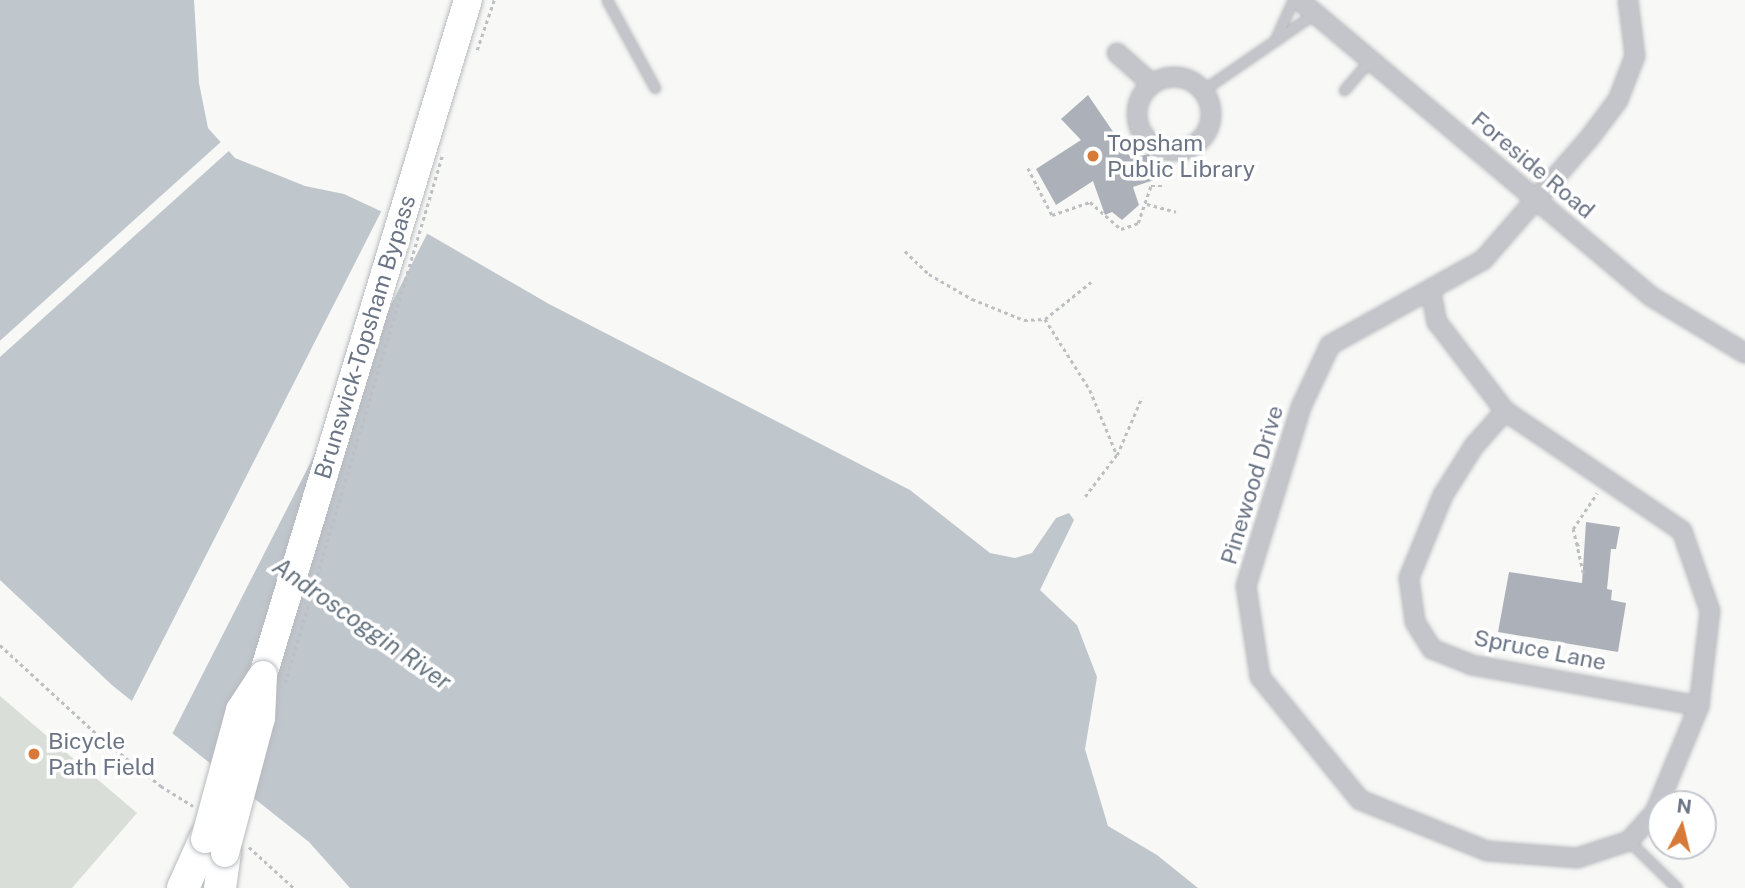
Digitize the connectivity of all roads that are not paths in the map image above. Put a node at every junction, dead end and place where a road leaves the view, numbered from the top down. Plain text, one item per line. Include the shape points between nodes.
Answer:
1 (468, 0) edge
2 (607, 0) edge
3 (1293, 0) edge
4 (1299, 0) edge
5 (1628, 0) edge
6 (1315, 13) junction
7 (1275, 40) junction
8 (1117, 53) dead end
9 (1370, 60) junction
10 (1152, 84) junction
11 (654, 88) dead end
12 (1203, 90) junction
13 (1344, 90) dead end
14 (1536, 199) junction
15 (1432, 292) junction
16 (1745, 353) edge
17 (1504, 411) junction
18 (1699, 706) junction
19 (1629, 841) junction
20 (226, 846) junction
21 (183, 888) edge
22 (191, 888) edge
23 (209, 888) edge
24 (220, 888) edge
25 (1676, 888) edge

1 - 20 highway, Brunswick-Topsham Bypass, bridge via 433,147 274,680 240,710
2 - 11 lane
3 - 7 lane
4 - 6 street, Foreside Road
5 - 14 street, Pinewood Drive via 1635,56 1618,100
6 - 7 lane via 1292,33
6 - 9 street, Foreside Road
7 - 12 lane
8 - 10 street
9 - 13 lane
9 - 14 street, Foreside Road
10 - 12 street via 1173,77
10 - 12 street via 1139,103 1137,116 1146,137 1166,149 1189,147 1206,133 1211,111
14 - 15 street, Pinewood Drive via 1483,260
14 - 16 street, Foreside Road via 1652,297
15 - 17 street, Pinewood Drive via 1437,322
15 - 19 street, Pinewood Drive via 1380,315 1330,345 1300,407 1246,586 1260,677 1360,800 1487,851 1577,858
17 - 18 street, Pinewood Drive via 1682,531 1710,611
17 - 18 street, Spruce Lane via 1474,446 1443,495 1409,578 1415,622 1432,649 1472,665
18 - 19 street, Pinewood Drive via 1656,812
19 - 25 lane
20 - 21 highway
20 - 22 highway
20 - 23 highway
20 - 24 highway

